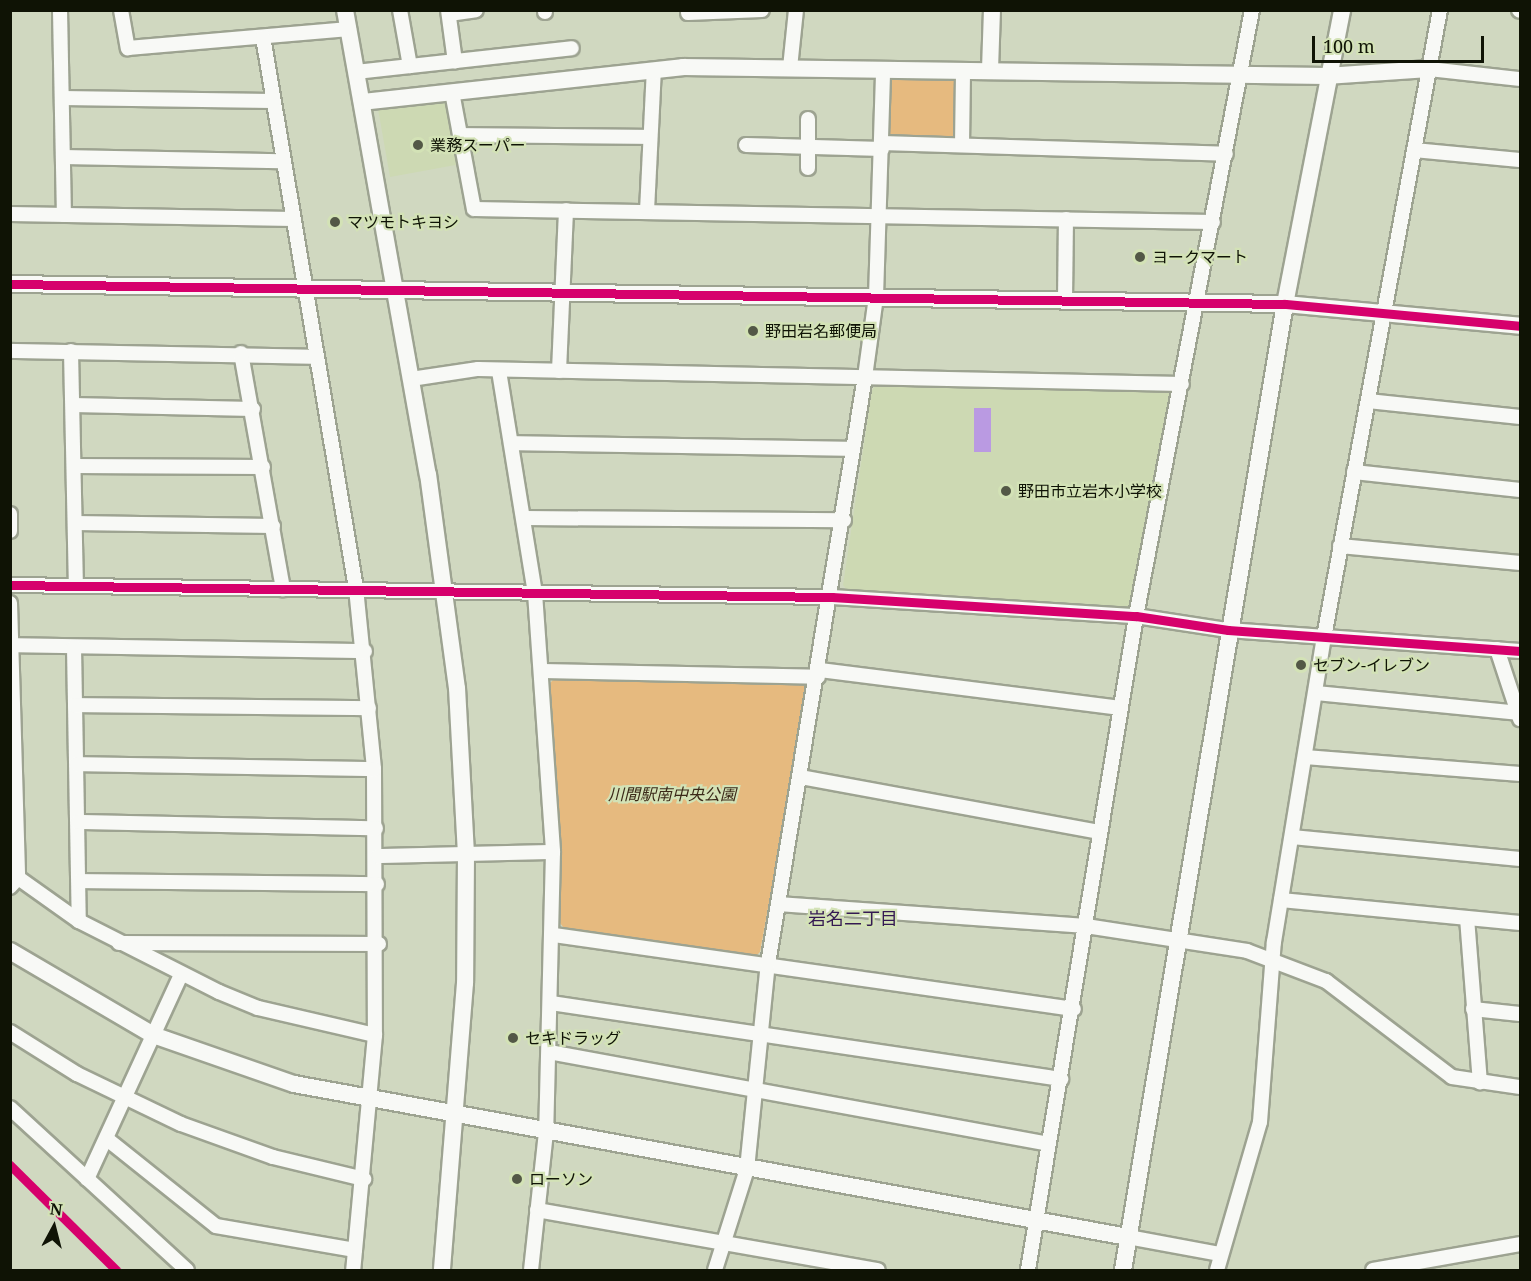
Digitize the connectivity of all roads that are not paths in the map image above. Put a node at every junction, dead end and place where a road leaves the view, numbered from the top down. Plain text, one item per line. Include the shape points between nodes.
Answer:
1 (60, 10) edge
2 (121, 10) edge
3 (345, 10) edge
4 (400, 10) edge
5 (477, 10) edge
6 (762, 10) edge
7 (796, 10) edge
8 (992, 10) edge
9 (1252, 10) edge
10 (1332, 10) edge
11 (1342, 10) edge
12 (1440, 10) edge
13 (449, 12) edge
14 (706, 12) edge
15 (688, 13) dead end
16 (349, 29) junction
17 (263, 37) junction
18 (572, 48) dead end
19 (455, 62) junction
20 (410, 66) junction
21 (790, 68) junction
22 (883, 69) junction
23 (1429, 69) junction
24 (654, 70) junction
25 (963, 70) junction
26 (990, 70) junction
27 (356, 72) junction
28 (1242, 73) junction
29 (1326, 76) junction
30 (1521, 79) edge
31 (452, 92) junction
32 (62, 98) junction
33 (272, 101) junction
34 (362, 102) junction
35 (808, 119) dead end
36 (460, 135) junction
37 (650, 137) junction
38 (746, 145) dead end
39 (962, 145) junction
40 (882, 146) junction
41 (808, 147) junction
42 (1414, 150) junction
43 (1226, 154) junction
44 (63, 157) junction
45 (1521, 160) edge
46 (281, 161) junction
47 (808, 168) dead end
48 (566, 210) junction
49 (647, 210) junction
50 (10, 214) edge
51 (64, 215) junction
52 (879, 215) junction
53 (293, 219) junction
54 (1066, 219) junction
55 (1213, 222) junction
56 (10, 284) edge
57 (306, 286) junction
58 (395, 288) junction
59 (562, 292) junction
60 (876, 297) junction
61 (1065, 300) junction
62 (1198, 303) junction
63 (1285, 303) junction
64 (1386, 314) junction
65 (1521, 326) edge
66 (10, 351) edge
67 (72, 351) junction
68 (241, 354) junction
69 (317, 357) junction
70 (499, 371) junction
71 (559, 371) junction
72 (865, 377) junction
73 (411, 379) junction
74 (1182, 384) junction
75 (1368, 401) junction
76 (73, 405) junction
77 (253, 409) junction
78 (1521, 417) edge
79 (511, 443) junction
80 (853, 449) junction
81 (74, 466) junction
82 (263, 467) junction
83 (1354, 472) junction
84 (1521, 490) edge
85 (10, 514) edge
86 (525, 518) junction
87 (844, 520) junction
88 (11, 521) edge
89 (75, 523) junction
90 (273, 526) junction
91 (10, 531) edge
92 (1340, 546) junction
93 (1521, 563) edge
94 (10, 585) edge
95 (76, 586) junction
96 (356, 588) junction
97 (283, 589) junction
98 (446, 590) junction
99 (535, 593) junction
100 (832, 597) junction
101 (10, 603) edge
102 (1136, 616) junction
103 (1228, 630) junction
104 (1324, 637) junction
105 (11, 645) edge
106 (74, 647) junction
107 (1497, 650) junction
108 (365, 651) junction
109 (1521, 651) edge
110 (543, 671) junction
111 (819, 673) junction
112 (1316, 693) junction
113 (75, 705) junction
114 (369, 708) junction
115 (1121, 708) junction
116 (1520, 715) edge
117 (1305, 757) junction
118 (77, 764) junction
119 (374, 769) junction
120 (1521, 774) edge
121 (800, 777) junction
122 (78, 822) junction
123 (376, 828) junction
124 (1100, 832) junction
125 (1292, 837) junction
126 (553, 852) junction
127 (466, 854) junction
128 (378, 856) junction
129 (1521, 859) edge
130 (13, 879) edge
131 (80, 881) junction
132 (377, 884) junction
133 (1281, 900) junction
134 (778, 904) junction
135 (1467, 918) junction
136 (79, 921) junction
137 (1521, 923) edge
138 (1086, 926) junction
139 (554, 935) junction
140 (1177, 940) junction
141 (117, 942) junction
142 (379, 944) junction
143 (10, 951) edge
144 (1271, 963) junction
145 (768, 964) junction
146 (181, 975) junction
147 (551, 1003) junction
148 (1074, 1009) junction
149 (1473, 1009) junction
150 (1521, 1014) edge
151 (10, 1032) edge
152 (762, 1033) junction
153 (153, 1035) junction
154 (375, 1035) junction
155 (549, 1052) junction
156 (1061, 1079) junction
157 (1480, 1082) junction
158 (1521, 1087) edge
159 (755, 1090) junction
160 (125, 1098) junction
161 (371, 1100) junction
162 (10, 1108) edge
163 (459, 1116) junction
164 (546, 1132) junction
165 (107, 1139) junction
166 (1049, 1144) junction
167 (747, 1169) junction
168 (87, 1179) junction
169 (364, 1179) junction
170 (537, 1210) junction
171 (1036, 1220) junction
172 (1128, 1237) junction
173 (725, 1242) junction
174 (1521, 1244) edge
175 (355, 1250) junction
176 (1220, 1254) junction
177 (187, 1270) edge
178 (353, 1270) edge
179 (442, 1270) edge
180 (531, 1270) edge
181 (715, 1270) edge
182 (878, 1270) edge
183 (1028, 1270) edge
184 (1123, 1270) edge
185 (1217, 1270) edge
186 (1373, 1270) edge

1 - 32 street
2 - 17 street via 128,48
3 - 16 street
4 - 20 street
5 - 13 street
6 - 14 street
7 - 21 street
8 - 26 street
9 - 28 street
10 - 29 street via 1323,59
11 - 29 street
12 - 23 street
13 - 19 street
14 - 15 street
16 - 17 street
16 - 27 street
17 - 33 street
18 - 19 street
19 - 20 street
20 - 27 street
21 - 22 street
21 - 24 street
22 - 25 street
22 - 40 street
23 - 29 street
23 - 30 street
23 - 42 street
24 - 31 street
24 - 37 street
25 - 26 street
25 - 39 street
26 - 28 street
27 - 34 street
28 - 29 street
28 - 43 street
29 - 63 street
31 - 34 street
31 - 36 street
32 - 33 street
32 - 44 street
33 - 46 street
34 - 58 street
35 - 41 street
36 - 37 street
36 - 48 street via 474,209
37 - 49 street
38 - 41 street
39 - 40 street
39 - 43 street
40 - 41 street
40 - 52 street
41 - 47 street
42 - 45 street
42 - 64 street
43 - 55 street
44 - 46 street
44 - 51 street
46 - 53 street
48 - 49 street
48 - 59 street
49 - 52 street
50 - 51 street
51 - 53 street
52 - 54 street
52 - 60 street
53 - 57 street
54 - 55 street
54 - 61 street
55 - 62 street
56 - 57 street
57 - 58 street
57 - 69 street
58 - 59 street
58 - 73 street
59 - 60 street
59 - 71 street
60 - 61 street
60 - 72 street
61 - 62 street
62 - 63 street
62 - 74 street
63 - 64 street
63 - 103 street
64 - 65 street
64 - 75 street
66 - 67 street
67 - 68 street
67 - 76 street
68 - 69 street
68 - 77 street
69 - 96 street
70 - 71 street
70 - 73 street
70 - 79 street
71 - 72 street
72 - 74 street
72 - 80 street
73 - 98 street
74 - 102 street
75 - 78 street
75 - 83 street
76 - 77 street
76 - 81 street
77 - 82 street
79 - 80 street
79 - 86 street
80 - 87 street
81 - 82 street
81 - 89 street
82 - 90 street
83 - 84 street
83 - 92 street
85 - 88 street
86 - 87 street
86 - 99 street
87 - 100 street
88 - 91 street
89 - 90 street
89 - 95 street
90 - 97 street
92 - 93 street
92 - 104 street
94 - 95 street
95 - 97 street
96 - 97 street
96 - 98 street
96 - 108 street
98 - 99 street
98 - 127 street
99 - 100 street
99 - 110 street
100 - 102 street
100 - 111 street
101 - 105 street
102 - 103 street
102 - 115 street
103 - 104 street
103 - 140 street
104 - 107 street
104 - 112 street
105 - 106 street
105 - 130 street
106 - 108 street
106 - 113 street
107 - 109 street
107 - 116 street
108 - 114 street
110 - 111 street
110 - 126 street
111 - 115 street
111 - 121 street
112 - 116 street
112 - 117 street
113 - 114 street
113 - 118 street
114 - 119 street
115 - 124 street
117 - 120 street
117 - 125 street
118 - 119 street
118 - 122 street
119 - 123 street
121 - 124 street
121 - 134 street
122 - 123 street
122 - 131 street
123 - 128 street
124 - 138 street
125 - 129 street
125 - 133 street
126 - 127 street
126 - 139 street
127 - 128 street
127 - 163 street
128 - 132 street
130 - 136 street
131 - 132 street
131 - 136 street
132 - 142 street
133 - 135 street
133 - 144 street
134 - 138 street
134 - 145 street
135 - 137 street
135 - 149 street
136 - 141 street
138 - 140 street
138 - 148 street
139 - 145 street
139 - 147 street
140 - 144 street via 1247,951
140 - 172 street
141 - 142 street
141 - 146 street
142 - 154 street
143 - 153 street
144 - 157 street via 1326,981 1452,1077
144 - 176 street via 1260,1122
145 - 148 street
145 - 152 street
146 - 153 street
146 - 154 street via 258,1008
147 - 152 street
147 - 155 street
148 - 156 street
149 - 150 street
149 - 157 street
151 - 160 street
152 - 156 street
152 - 159 street
153 - 160 street
153 - 161 street via 263,1075
154 - 161 street
155 - 159 street
155 - 164 street
156 - 166 street
157 - 158 street
159 - 166 street
159 - 167 street
160 - 165 street
160 - 169 street via 236,1145
161 - 163 street
161 - 169 street
162 - 168 street
163 - 164 street
163 - 179 street
164 - 167 street
164 - 170 street
165 - 168 street
165 - 175 street via 216,1226
166 - 171 street
167 - 171 street
167 - 173 street
168 - 177 street
169 - 175 street
170 - 173 street
170 - 180 street
171 - 172 street
171 - 183 street
172 - 176 street
172 - 184 street
173 - 181 street
173 - 182 street
174 - 186 street
175 - 178 street
176 - 185 street

